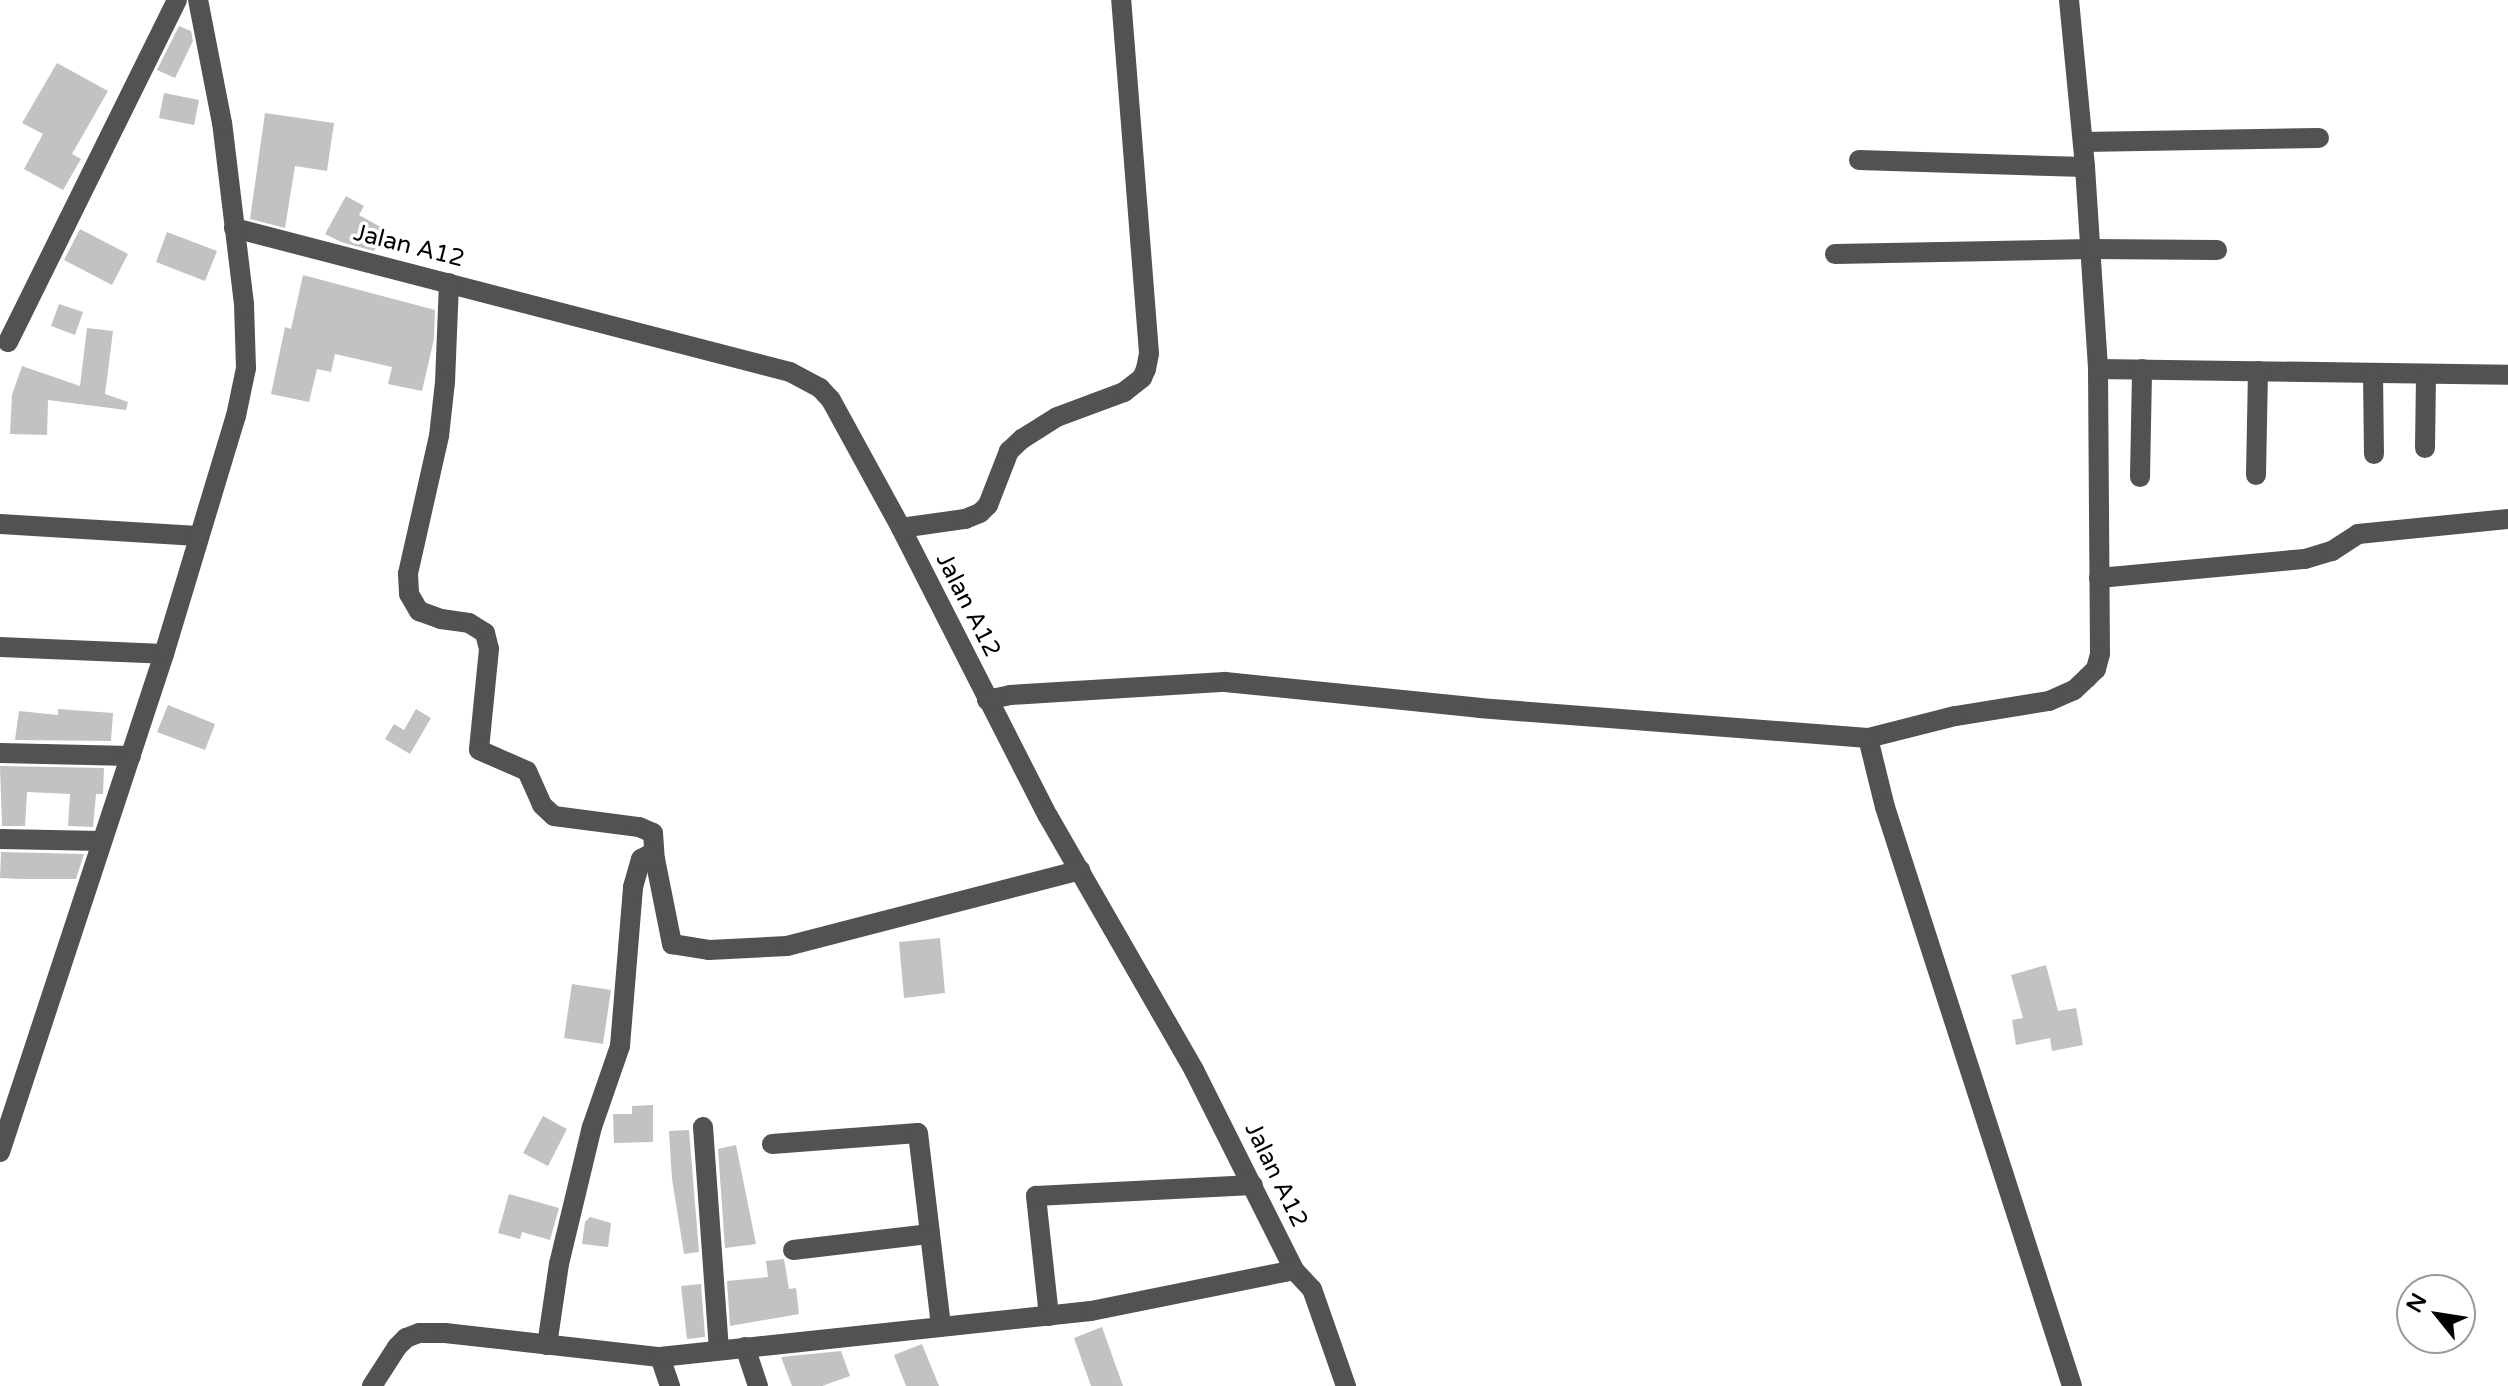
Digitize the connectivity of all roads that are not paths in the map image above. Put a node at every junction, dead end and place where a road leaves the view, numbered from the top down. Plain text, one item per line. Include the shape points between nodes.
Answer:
1 (177, 0) edge
2 (198, 0) edge
3 (1121, 0) edge
4 (2069, 0) edge
5 (2319, 138) dead end
6 (2083, 142) junction
7 (1859, 160) dead end
8 (2085, 167) junction
9 (234, 228) junction
10 (2090, 249) junction
11 (2217, 250) dead end
12 (1835, 254) dead end
13 (449, 283) junction
14 (8, 342) dead end
15 (2098, 369) junction
16 (2142, 369) junction
17 (2258, 371) junction
18 (2373, 373) junction
19 (2426, 374) junction
20 (2508, 375) edge
21 (2425, 448) dead end
22 (2374, 454) dead end
23 (2256, 475) dead end
24 (2140, 477) dead end
25 (2508, 519) edge
26 (0, 524) edge
27 (901, 528) junction
28 (198, 536) junction
29 (2099, 578) junction
30 (0, 647) edge
31 (164, 654) junction
32 (987, 700) junction
33 (1868, 738) junction
34 (0, 753) edge
35 (131, 756) junction
36 (0, 839) edge
37 (102, 841) junction
38 (655, 859) junction
39 (1080, 870) junction
40 (703, 1127) dead end
41 (772, 1144) dead end
42 (0, 1152) edge
43 (1253, 1185) junction
44 (930, 1234) junction
45 (793, 1250) dead end
46 (1294, 1270) junction
47 (1049, 1316) junction
48 (941, 1327) junction
49 (547, 1345) junction
50 (745, 1347) junction
51 (719, 1348) junction
52 (660, 1357) junction
53 (372, 1386) edge
54 (670, 1386) edge
55 (758, 1386) edge
56 (1346, 1386) edge
57 (2072, 1386) edge

1 - 14 street
2 - 9 street via 222,123
3 - 27 street via 1149,353 1146,369 1124,392 1057,417 1022,439 1009,451 980,513
4 - 6 street
5 - 6 street
6 - 8 street
7 - 8 street
8 - 10 street
9 - 13 street, Jalan A12
9 - 28 street via 246,368
10 - 11 street
10 - 12 street
10 - 15 street
13 - 27 street, Jalan A12 via 806,378 831,400
13 - 38 street via 439,436 408,574 409,594 419,611 469,623 485,633 489,649 479,750 527,771 542,805 554,816 649,829
15 - 16 street
15 - 29 street
16 - 17 street
16 - 24 street
17 - 18 street
17 - 23 street
18 - 19 street
18 - 22 street
19 - 20 street
19 - 21 street
25 - 29 street via 2358,534 2332,551 2305,559
26 - 28 street
27 - 32 street, Jalan A12
28 - 31 street
29 - 33 street via 2100,654 2096,669 2074,690 2049,701 1955,716
30 - 31 street
31 - 35 street
32 - 33 street via 1225,682
32 - 39 street, Jalan A12
33 - 57 street via 1885,807
34 - 35 street
35 - 37 street
36 - 37 street
37 - 42 street
38 - 39 street via 672,944 709,950 787,946
38 - 49 street via 641,859 633,887 620,1046 592,1127 559,1264
39 - 43 street, Jalan A12
40 - 51 street
41 - 44 street via 918,1133
43 - 46 street, Jalan A12
43 - 47 street via 1036,1196
44 - 45 street
44 - 48 street
46 - 47 street
46 - 56 street, Jalan A12 via 1312,1289
47 - 48 street
48 - 50 street
49 - 52 street
49 - 53 street via 419,1333 397,1347
50 - 51 street
50 - 55 street
51 - 52 street
52 - 54 street

